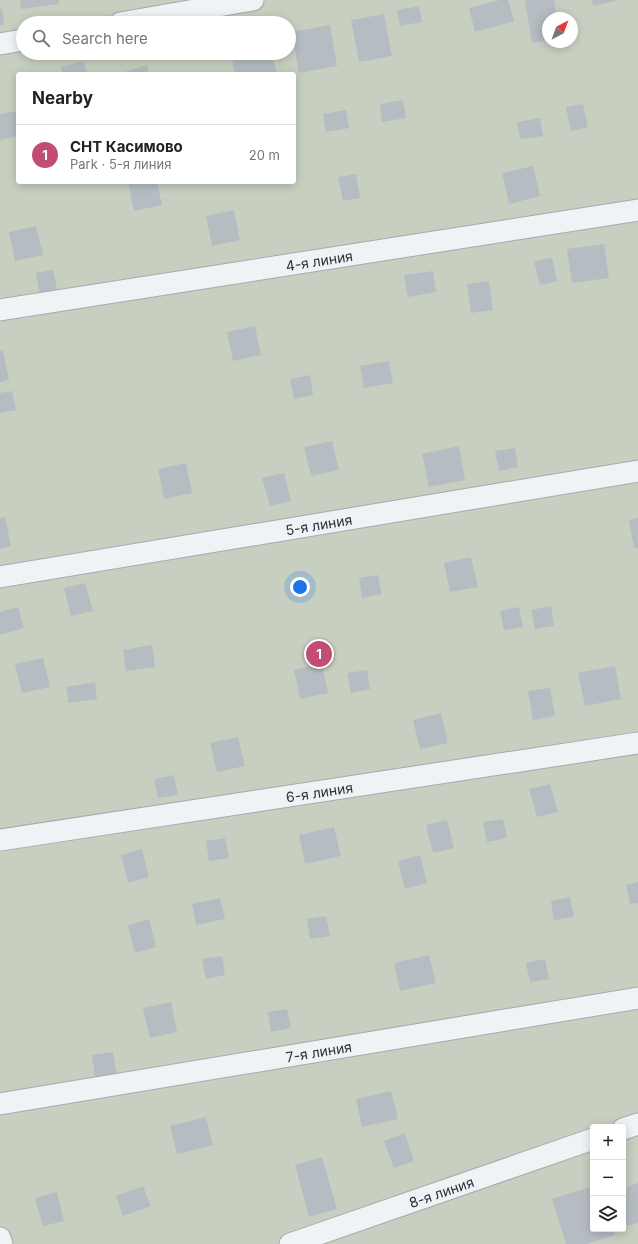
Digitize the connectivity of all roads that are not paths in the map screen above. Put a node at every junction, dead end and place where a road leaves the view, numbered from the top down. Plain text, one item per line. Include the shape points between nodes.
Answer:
1 (253, 0) edge
2 (160, 16) edge
3 (16, 41) edge
4 (0, 44) edge
5 (638, 210) edge
6 (0, 310) edge
7 (638, 470) edge
8 (0, 577) edge
9 (638, 742) edge
10 (0, 840) edge
11 (638, 998) edge
12 (0, 1104) edge
13 (638, 1124) edge
14 (626, 1128) edge
15 (590, 1140) edge
16 (0, 1238) edge
17 (2, 1244) edge
18 (290, 1244) edge

1 - 2 street
3 - 4 street
5 - 6 street, 4-я линия
7 - 8 street, 5-я линия
9 - 10 street, 6-я линия
11 - 12 street, 7-я линия
13 - 14 street
15 - 18 street, 8-я линия
16 - 17 street

